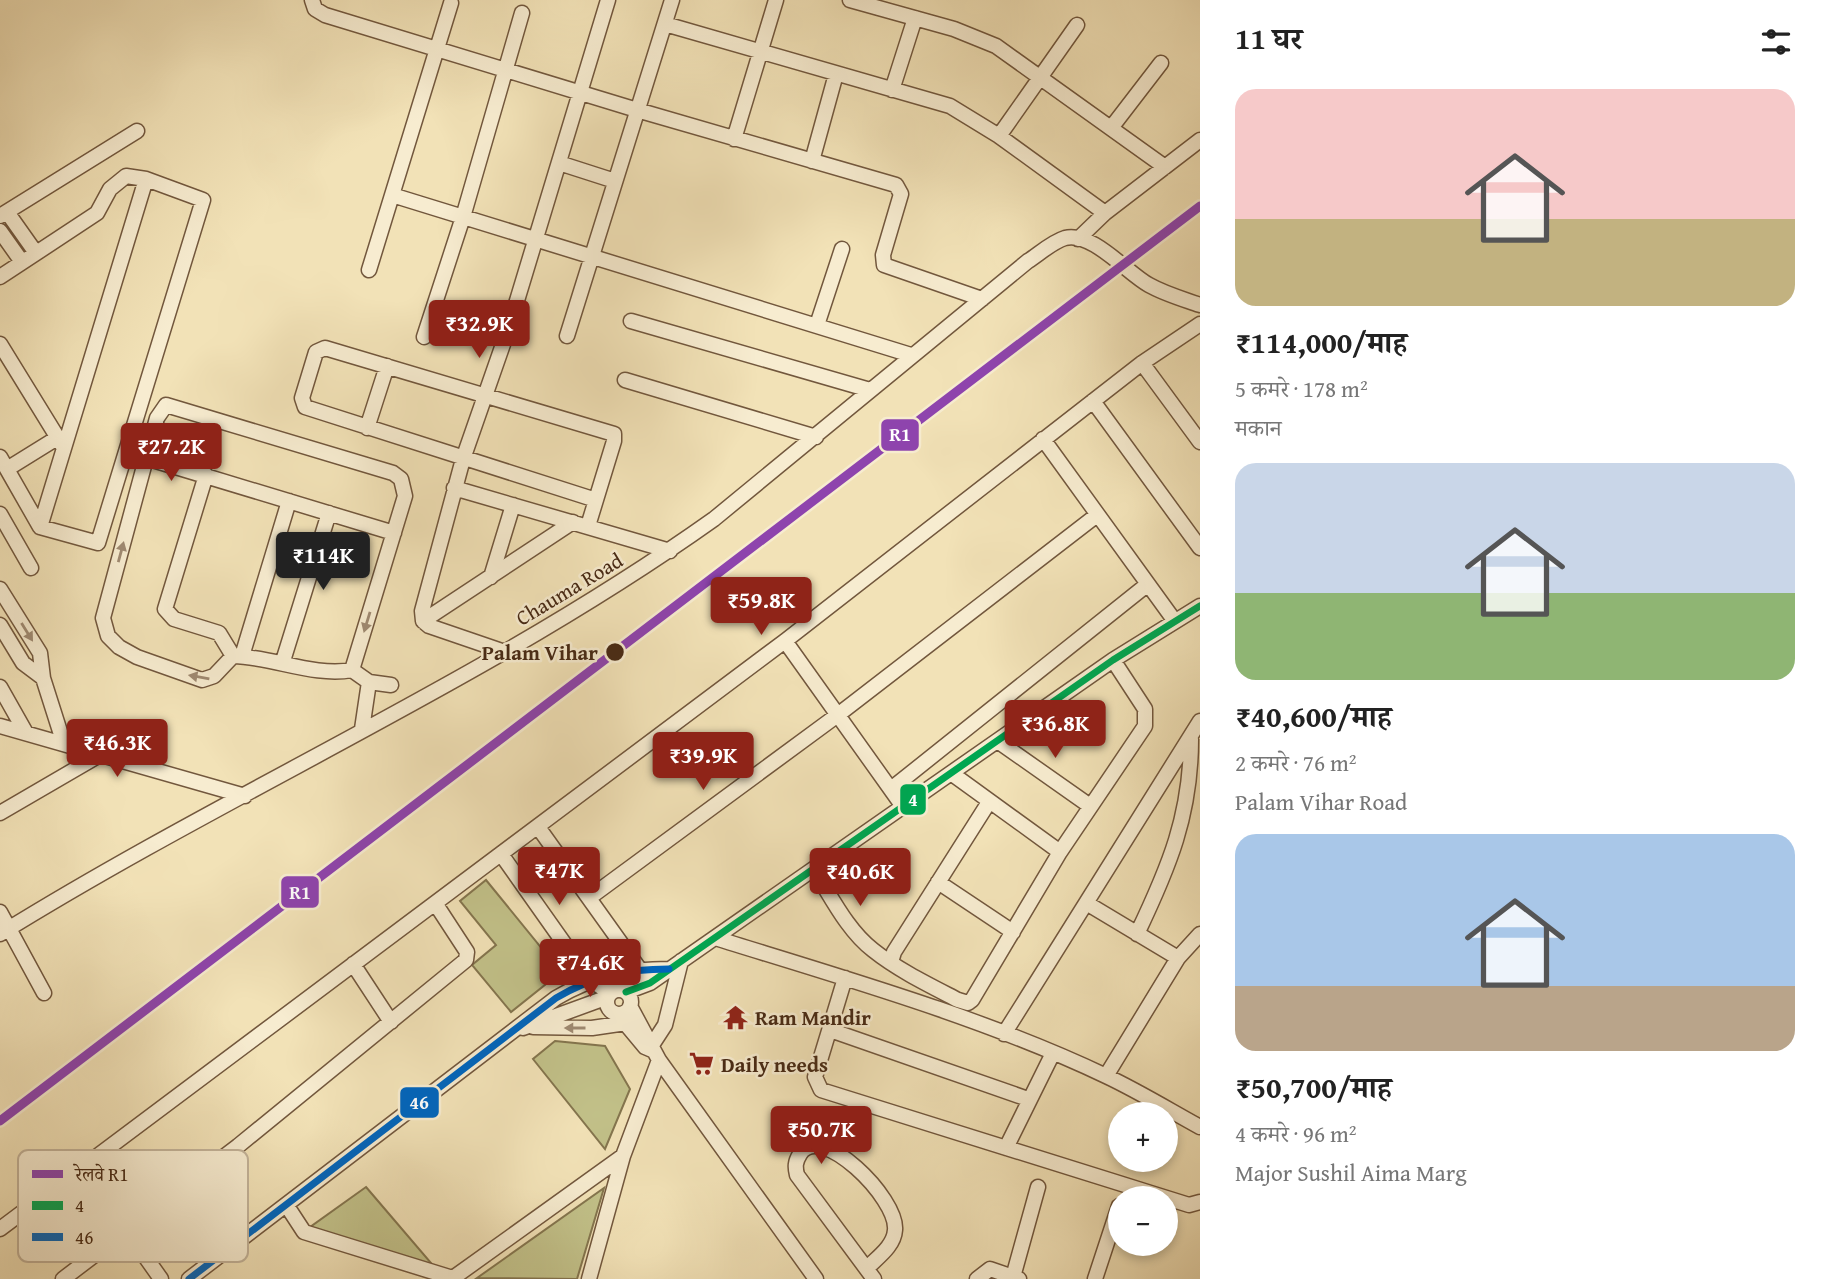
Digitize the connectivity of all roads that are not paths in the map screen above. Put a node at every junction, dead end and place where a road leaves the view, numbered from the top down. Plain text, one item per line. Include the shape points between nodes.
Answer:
1 (312, 0) edge
2 (608, 0) edge
3 (672, 0) edge
4 (776, 0) edge
5 (850, 0) edge
6 (451, 3) dead end
7 (522, 13) dead end
8 (915, 18) junction
9 (665, 24) junction
10 (1077, 25) dead end
11 (438, 49) junction
12 (759, 52) junction
13 (1161, 63) dead end
14 (506, 71) junction
15 (836, 74) junction
16 (1042, 78) junction
17 (892, 90) junction
18 (579, 92) junction
19 (637, 110) junction
20 (1111, 128) junction
21 (137, 131) dead end
22 (999, 136) junction
23 (734, 139) junction
24 (1200, 140) edge
25 (812, 161) junction
26 (559, 163) junction
27 (1165, 167) junction
28 (146, 179) junction
29 (615, 181) junction
30 (393, 195) junction
31 (1105, 213) junction
32 (4, 214) edge
33 (463, 217) junction
34 (0, 231) edge
35 (1078, 239) junction
36 (535, 241) junction
37 (842, 249) dead end
38 (36, 253) junction
39 (591, 259) junction
40 (22, 262) junction
41 (369, 270) dead end
42 (0, 278) edge
43 (982, 299) junction
44 (1200, 305) edge
45 (811, 319) junction
46 (631, 321) dead end
47 (1200, 324) edge
48 (837, 325) dead end
49 (567, 336) dead end
50 (424, 337) dead end
51 (0, 344) edge
52 (911, 355) junction
53 (1142, 363) junction
54 (387, 366) junction
55 (625, 380) dead end
56 (870, 390) junction
57 (485, 396) junction
58 (1093, 401) junction
59 (367, 428) junction
60 (816, 436) junction
61 (1042, 439) junction
62 (1200, 442) edge
63 (61, 443) junction
64 (146, 457) junction
65 (463, 459) junction
66 (4, 463) edge
67 (206, 475) junction
68 (454, 488) junction
69 (596, 500) junction
70 (289, 501) junction
71 (513, 506) junction
72 (329, 513) junction
73 (0, 514) edge
74 (1097, 515) junction
75 (580, 524) junction
76 (40, 527) junction
77 (394, 533) junction
78 (1200, 548) edge
79 (670, 551) junction
80 (31, 568) dead end
81 (491, 577) junction
82 (1148, 584) junction
83 (0, 589) edge
84 (1200, 606) edge
85 (1174, 620) junction
86 (423, 621) junction
87 (0, 625) edge
88 (785, 641) junction
89 (505, 652) junction
90 (238, 656) junction
91 (1113, 660) junction
92 (283, 661) junction
93 (352, 670) junction
94 (43, 678) junction
95 (369, 682) junction
96 (391, 685) dead end
97 (0, 687) edge
98 (839, 714) junction
99 (1200, 722) edge
100 (0, 726) edge
101 (362, 729) junction
102 (26, 733) junction
103 (1191, 738) junction
104 (999, 742) junction
105 (64, 744) junction
106 (98, 756) junction
107 (951, 774) junction
108 (891, 789) junction
109 (245, 796) junction
110 (989, 802) junction
111 (1090, 806) junction
112 (904, 808) junction
113 (0, 813) edge
114 (538, 827) junction
115 (1060, 852) junction
116 (501, 854) junction
117 (814, 870) junction
118 (938, 882) junction
119 (589, 898) junction
120 (435, 903) junction
121 (1088, 904) junction
122 (0, 912) edge
123 (5, 931) edge
124 (1013, 932) junction
125 (1137, 934) junction
126 (1200, 934) edge
127 (715, 938) junction
128 (1178, 958) junction
129 (891, 962) junction
130 (353, 964) junction
131 (675, 965) junction
132 (640, 969) junction
133 (845, 978) junction
134 (590, 980) junction
135 (650, 983) junction
136 (44, 993) dead end
137 (609, 995) junction
138 (625, 1009) junction
139 (391, 1022) junction
140 (518, 1029) junction
141 (830, 1030) junction
142 (1004, 1034) junction
143 (655, 1052) junction
144 (1053, 1053) junction
145 (1106, 1076) junction
146 (1028, 1099) junction
147 (1200, 1127) edge
148 (1006, 1148) junction
149 (105, 1150) edge
150 (229, 1150) edge
151 (623, 1156) junction
152 (1038, 1187) dead end
153 (1200, 1202) edge
154 (287, 1206) junction
155 (18, 1215) edge
156 (0, 1229) edge
157 (248, 1235) edge
158 (1108, 1239) edge
159 (85, 1262) edge
160 (149, 1262) edge
161 (212, 1262) edge
162 (871, 1274) edge
163 (1016, 1278) edge
164 (63, 1279) edge
165 (161, 1279) edge
166 (189, 1279) edge
167 (454, 1279) edge
168 (589, 1279) edge
169 (816, 1279) edge
170 (977, 1279) edge
171 (1095, 1279) edge

1 - 11 street via 315,9 325,15
2 - 18 street
3 - 9 street
4 - 12 street
5 - 8 street
6 - 11 street
7 - 14 street
8 - 16 street via 996,46
8 - 17 street
9 - 12 street
9 - 19 street
10 - 16 street
11 - 14 street
11 - 30 street
12 - 15 street
12 - 23 street
13 - 20 street
14 - 18 street
14 - 33 street
15 - 17 street
15 - 25 street
16 - 20 street
16 - 22 street
17 - 22 street via 950,106
18 - 19 street
18 - 26 street
19 - 23 street
19 - 29 street
20 - 27 street
21 - 32 street
22 - 31 street
23 - 25 street
24 - 27 street
25 - 43 street via 900,188 883,255 888,268
26 - 29 street
26 - 36 street
27 - 31 street
28 - 38 street via 118,180 97,213
28 - 63 street
28 - 76 street via 202,198 199,217 99,541
29 - 39 street
30 - 33 street
30 - 41 street
31 - 35 street
32 - 38 street
33 - 36 street
33 - 50 street
34 - 40 street
35 - 43 street, Chauma Road via 1065,238 1045,250
35 - 44 street via 1098,246 1150,286
36 - 39 street
36 - 57 street
37 - 45 street
38 - 40 street
39 - 45 street
39 - 49 street
40 - 42 street
43 - 52 street, Chauma Road
45 - 48 street
45 - 52 street
46 - 56 street
47 - 53 street
51 - 63 street
52 - 56 street, Chauma Road
53 - 58 street
53 - 62 street
54 - 57 street
54 - 59 street
54 - 59 street via 325,348 316,352 302,403
55 - 60 street
56 - 60 street, Chauma Road
57 - 65 street
57 - 69 street via 614,434
58 - 61 street
58 - 78 street
59 - 65 street
60 - 79 street, Chauma Road
61 - 74 street
61 - 88 street
63 - 66 street
63 - 76 street
64 - 67 street
64 - 77 street via 160,411 170,405 354,461 401,479 405,496
90 -> 64 street via 210,679 202,680 137,657 119,647 105,628 103,618
65 - 68 street
65 - 69 street
66 - 76 street
67 - 70 street
67 - 90 street via 165,609 174,619 219,633
68 - 71 street
68 - 86 street via 424,599
69 - 75 street
70 - 72 street
70 - 90 street
71 - 75 street
71 - 81 street
72 - 77 street
72 - 92 street
73 - 80 street
74 - 82 street
74 - 98 street
75 - 79 street
75 - 81 street
77 -> 93 street
79 - 89 street, Chauma Road
81 - 86 street
82 - 85 street
82 - 108 street
83 -> 94 street via 40,653
84 - 85 street
85 - 91 street
86 - 89 street
87 - 94 street via 23,663
88 - 98 street
88 - 114 street
89 - 101 street, Chauma Road
90 - 92 street
91 - 104 street
91 - 111 street via 1145,709 1145,726
92 - 93 street via 334,673
93 - 95 street
94 - 105 street
95 - 96 street
95 - 101 street
97 - 102 street
98 - 108 street
98 - 119 street
99 - 103 street
100 - 102 street
101 - 109 street, Chauma Road
102 - 105 street
103 - 121 street
103 - 125 street via 1183,823
104 - 107 street
104 - 111 street
105 - 106 street
106 - 109 street
106 - 113 street
107 - 110 street
107 - 112 street
108 - 112 street
109 - 123 street, Chauma Road
110 - 115 street
110 - 118 street
111 - 115 street
112 - 117 street
114 - 116 street
114 - 119 street
115 - 124 street
116 - 120 street
116 - 134 street
117 - 127 street
117 - 129 street via 860,937
118 - 124 street
118 - 129 street
119 - 132 street
120 - 130 street
120 - 139 street via 467,956
121 - 125 street
121 - 142 street
122 - 123 street
123 - 136 street
124 - 129 street via 968,1003
125 - 128 street
126 - 128 street
127 - 131 street
127 - 133 street
128 - 145 street
130 - 139 street
130 - 149 street
131 - 132 street
131 - 135 street
131 - 143 street via 665,1025
132 - 134 street
132 - 135 street
133 - 141 street
133 - 142 street
134 - 137 street
134 - 140 street via 556,998
135 - 138 street
137 - 138 street via 608,1008
137 - 138 street via 618,990
137 - 140 street
138 -> 140 street via 592,1028
138 - 143 street via 645,1047
139 - 150 street
140 - 154 street
141 - 146 street
141 - 148 street via 815,1077 821,1090
142 - 144 street
143 - 151 street
143 - 169 street
144 - 145 street
144 - 146 street
145 - 147 street
146 - 148 street
148 - 153 street via 1189,1205
151 - 167 street
151 - 168 street
152 - 163 street
154 - 157 street
154 - 167 street via 304,1231
155 - 156 street
158 - 171 street
159 - 164 street
160 - 165 street
161 - 166 street
162 - 162 street via 797,1175 796,1160 803,1150 826,1148 849,1162 892,1210 895,1229 891,1244
163 - 170 street via 990,1269

